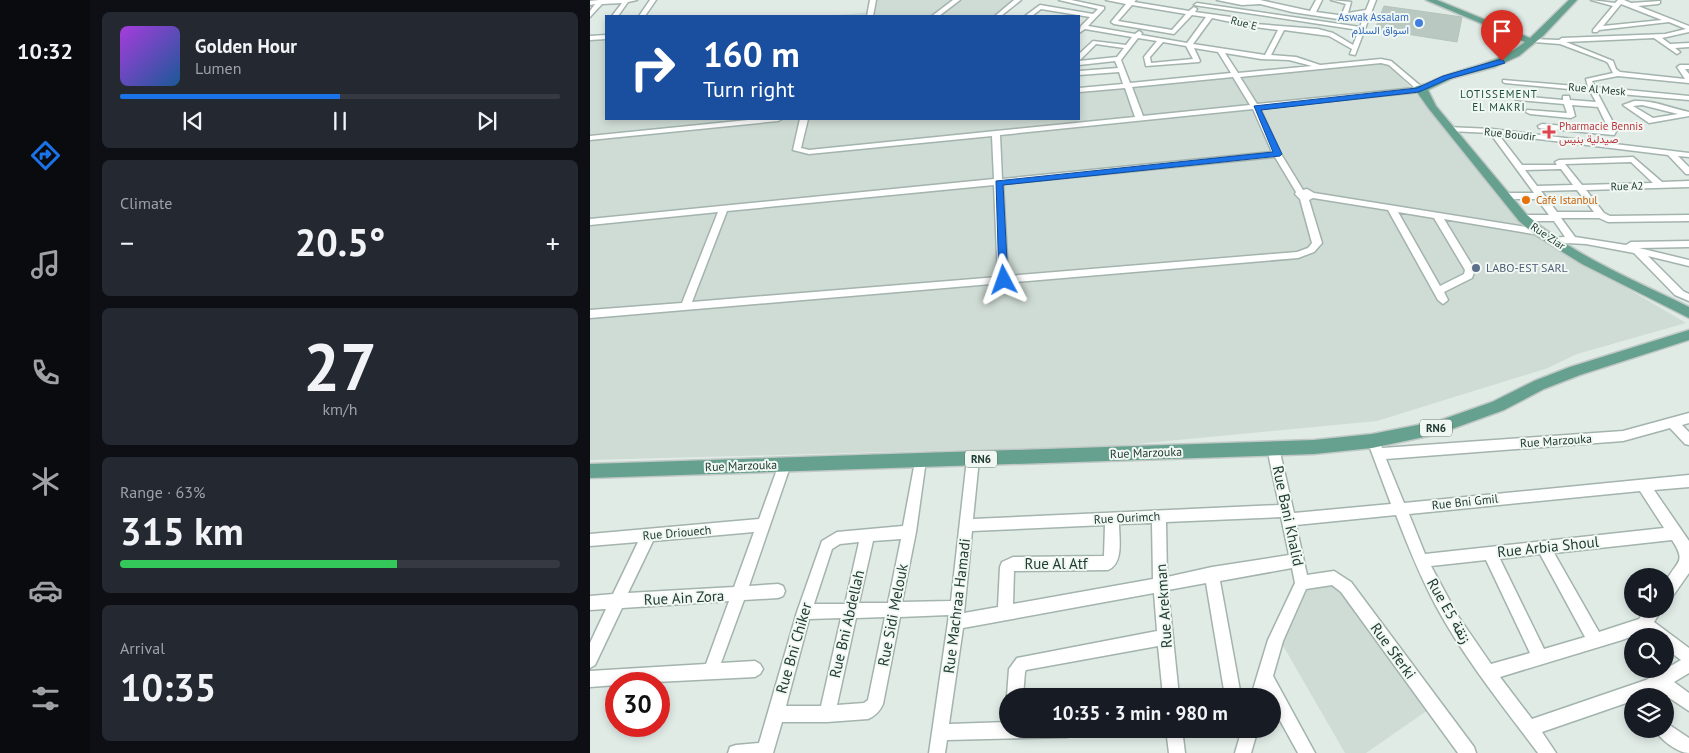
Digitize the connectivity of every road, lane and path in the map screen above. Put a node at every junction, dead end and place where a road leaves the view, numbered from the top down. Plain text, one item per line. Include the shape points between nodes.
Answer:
1 (627, 0) edge
2 (634, 0) edge
3 (653, 0) edge
4 (873, 0) edge
5 (957, 0) edge
6 (1018, 0) edge
7 (1062, 0) edge
8 (1109, 0) edge
9 (1221, 0) edge
10 (1319, 0) edge
11 (1334, 0) edge
12 (1373, 0) edge
13 (1430, 0) edge
14 (1573, 0) edge
15 (1594, 0) edge
16 (1655, 0) edge
17 (1131, 2) edge
18 (1620, 2) edge
19 (595, 3) edge
20 (1199, 3) edge
21 (1443, 3) edge
22 (1631, 5) junction
23 (1369, 11) junction
24 (1191, 13) junction
25 (1310, 13) junction
26 (590, 15) edge
27 (617, 15) edge
28 (643, 15) edge
29 (870, 15) edge
30 (936, 15) edge
31 (1000, 15) edge
32 (1030, 15) edge
33 (1095, 16) junction
34 (1210, 16) junction
35 (1344, 16) junction
36 (1670, 21) junction
37 (1305, 22) junction
38 (1082, 26) edge
39 (1283, 27) junction
40 (1143, 28) junction
41 (1598, 28) junction
42 (1689, 29) edge
43 (1363, 30) junction
44 (1655, 36) junction
45 (603, 37) edge
46 (1136, 37) junction
47 (590, 38) edge
48 (1589, 39) junction
49 (1551, 40) junction
50 (1161, 41) junction
51 (1532, 41) junction
52 (1189, 45) junction
53 (1128, 46) junction
54 (1669, 46) junction
55 (1689, 46) edge
56 (1355, 48) junction
57 (1220, 50) junction
58 (1677, 52) dead end
59 (1268, 55) junction
60 (1080, 57) edge
61 (1118, 59) junction
62 (1080, 63) edge
63 (1350, 64) junction
64 (1322, 67) junction
65 (1689, 67) edge
66 (1120, 70) junction
67 (1615, 72) junction
68 (1080, 73) edge
69 (1235, 75) junction
70 (1689, 80) edge
71 (1126, 86) junction
72 (1560, 86) junction
73 (1592, 88) junction
74 (1080, 90) edge
75 (1422, 90) junction
76 (1517, 98) junction
77 (1689, 98) edge
78 (1568, 103) junction
79 (1599, 106) junction
80 (1256, 108) junction
81 (1530, 112) junction
82 (1688, 114) edge
83 (1140, 119) junction
84 (768, 120) edge
85 (804, 120) edge
86 (1051, 123) edge
87 (1542, 126) junction
88 (1450, 129) junction
89 (1492, 131) junction
90 (996, 133) junction
91 (1545, 137) junction
92 (590, 138) edge
93 (1670, 152) junction
94 (1278, 154) junction
95 (1689, 155) edge
96 (1560, 166) junction
97 (1519, 168) junction
98 (1689, 172) edge
99 (999, 183) junction
100 (1659, 184) junction
101 (1689, 184) edge
102 (1578, 187) junction
103 (1537, 192) junction
104 (1305, 195) junction
105 (1505, 196) junction
106 (724, 208) junction
107 (1391, 208) junction
108 (1436, 214) junction
109 (1601, 215) junction
110 (1554, 216) junction
111 (1523, 218) junction
112 (1689, 218) edge
113 (590, 222) edge
114 (1539, 232) junction
115 (1570, 238) junction
116 (1551, 240) junction
117 (1689, 244) edge
118 (1622, 246) junction
119 (1636, 249) junction
120 (1689, 263) edge
121 (1004, 280) junction
122 (1438, 291) junction
123 (1689, 298) edge
124 (1443, 300) dead end
125 (686, 304) junction
126 (1689, 313) edge
127 (590, 314) edge
128 (1689, 335) edge
129 (1689, 344) edge
130 (1601, 369) junction
131 (1498, 406) junction
132 (1689, 418) edge
133 (1673, 423) junction
134 (1689, 440) edge
135 (1376, 447) junction
136 (1273, 448) junction
137 (973, 459) junction
138 (920, 460) junction
139 (785, 464) junction
140 (590, 471) edge
141 (1689, 481) edge
142 (1643, 485) junction
143 (1400, 508) junction
144 (1159, 516) junction
145 (1287, 516) junction
146 (1112, 520) junction
147 (764, 525) junction
148 (968, 525) junction
149 (909, 532) junction
150 (1675, 533) junction
151 (868, 534) junction
152 (648, 536) junction
153 (590, 540) edge
154 (1544, 547) junction
155 (1490, 554) junction
156 (1297, 560) junction
157 (1421, 561) junction
158 (1212, 574) junction
159 (1674, 582) edge
160 (1302, 583) junction
161 (1160, 585) junction
162 (778, 591) dead end
163 (739, 594) junction
164 (618, 602) junction
165 (590, 603) edge
166 (894, 610) junction
167 (804, 612) junction
168 (850, 612) junction
169 (1004, 614) junction
170 (957, 616) junction
171 (1648, 618) edge
172 (1644, 624) junction
173 (1650, 628) edge
174 (1165, 637) junction
175 (1595, 640) junction
176 (1674, 646) edge
177 (1689, 657) edge
178 (1541, 658) junction
179 (590, 660) edge
180 (1689, 664) edge
181 (755, 669) dead end
182 (711, 671) junction
183 (1488, 673) junction
184 (1265, 677) junction
185 (590, 679) edge
186 (1661, 682) junction
187 (1016, 688) edge
188 (1170, 688) edge
189 (1232, 688) edge
190 (1262, 688) edge
191 (1648, 688) edge
192 (1624, 698) edge
193 (1689, 703) edge
194 (775, 714) junction
195 (827, 714) junction
196 (1530, 728) junction
197 (999, 730) edge
198 (940, 732) junction
199 (1674, 737) edge
200 (1175, 738) edge
201 (1247, 738) edge
202 (1689, 748) edge
203 (765, 752) edge
204 (736, 753) edge
205 (936, 753) edge
206 (1177, 753) edge
207 (1243, 753) edge
208 (1306, 753) edge
209 (1468, 753) edge
210 (1548, 753) edge

1 - 2 street
1 - 19 street
1 - 27 street
3 - 28 street
4 - 29 street
5 - 30 street
6 - 31 street
7 - 33 street via 1102,6
8 - 17 street, Rue E
9 - 25 street via 1266,3
10 - 25 street
11 - 35 street via 1349,3
12 - 23 street
13 - 21 main road
14 - 51 main road
15 - 18 street
16 - 22 street via 1659,2
17 - 24 street, Rue E
17 - 40 street via 1113,22
18 - 22 street
18 - 41 street
19 - 26 street
20 - 24 street
20 - 37 street
21 - 51 main road
22 - 36 street
23 - 35 street
23 - 43 street
24 - 34 street, Rue E
24 - 40 street via 1175,31
25 - 35 street
25 - 37 street
32 - 33 street via 1040,8
33 - 38 street
34 - 39 street, Rue E via 1231,19 1247,26
34 - 52 street
36 - 41 street
36 - 42 street
37 - 43 street
38 - 46 street
39 - 56 street, Rue E via 1332,35
39 - 59 street
40 - 46 street
41 - 48 street
42 - 44 street
43 - 56 street
44 - 48 street
44 - 54 street
45 - 47 street
46 - 50 street
46 - 53 street
48 - 49 street
49 - 51 street
49 - 67 street via 1568,44 1565,48 1568,51
50 - 52 street
50 - 52 street via 1147,58 1148,65 1196,61
51 - 75 main road via 1502,61 1446,78
52 - 57 street
53 - 60 street via 1095,42
53 - 61 street
54 - 55 street
54 - 58 street
56 - 63 street
57 - 59 street via 1261,57
57 - 69 street
59 - 64 street
61 - 62 street
61 - 66 street
63 - 64 street
63 - 75 street via 1388,62
64 - 69 street
65 - 70 street via 1680,67
66 - 68 street
66 - 71 street
67 - 70 street
67 - 73 street via 1589,79
69 - 71 street
69 - 80 street
71 - 74 street
71 - 83 street
72 - 73 street, Rue Al Mesk
72 - 76 street, Rue Al Mesk via 1504,80
72 - 78 street
73 - 77 street, Rue Al Mesk
73 - 79 street
75 - 80 street
75 - 88 main road, Rue Ziar
76 - 78 street
76 - 81 street
78 - 79 street
78 - 81 street via 1571,116
79 - 87 street via 1612,133
80 - 83 street
80 - 94 street
81 - 87 street
82 - 82 street via 1642,102 1627,105 1652,121
83 - 86 street
84 - 92 street
85 - 90 street via 798,150 802,152
86 - 90 street
87 - 91 street
88 - 89 street, Rue Boudir
88 - 105 main road, Rue Ziar
89 - 91 street, Rue Boudir
89 - 97 street
90 - 99 street
91 - 93 street, Rue Boudir
93 - 95 street, Rue Boudir
93 - 98 street
94 - 99 street
94 - 104 street
96 - 97 street
96 - 100 street via 1559,162 1563,161 1629,159 1638,162
96 - 102 street
97 - 103 street
99 - 106 street
99 - 121 street
100 - 101 street, Rue A2
100 - 102 street, Rue A2
102 - 103 street, Rue A2
102 - 109 street
103 - 105 street, Rue A2
103 - 110 street
104 - 107 street
104 - 121 street via 1317,240 1314,248 1306,253
105 - 111 main road, Rue Ziar
106 - 113 street
106 - 125 street
107 - 108 street
107 - 122 street
108 - 114 street
108 - 122 street via 1470,270 1469,276 1461,282
109 - 110 street
109 - 112 street via 1612,220
110 - 111 street
110 - 115 street
111 - 114 main road, Rue Ziar
114 - 116 main road, Rue Ziar
115 - 116 street
115 - 118 street
116 - 126 main road, Rue Ziar
117 - 118 street
118 - 119 street
119 - 120 street
119 - 123 street via 1679,293
121 - 125 street
122 - 124 street
125 - 127 street
128 - 130 main road, RN6
129 - 130 main road, RN6
130 - 131 main road, RN6 via 1510,405
130 - 131 main road, RN6 via 1575,371
131 - 135 main road, RN6
132 - 133 street, Rue Marzouka
133 - 134 street
133 - 135 street, Rue Marzouka via 1623,436
135 - 136 main road, Rue Marzouka / RN6
135 - 143 street, Rue E5 زنقة
136 - 137 main road, Rue Marzouka / RN6
136 - 145 street, Rue Bani Khalid
137 - 138 main road, Rue Marzouka / RN6
137 - 148 street, Rue Machraa Hamadi
138 - 139 main road, Rue Marzouka / RN6
138 - 149 street, Rue Sidi Melouk
139 - 140 main road, Rue Marzouka / RN6
139 - 147 street
141 - 142 street, Rue Bni Gmil
142 - 143 street, Rue Bni Gmil
142 - 150 street
143 - 145 street, Rue Bni Gmil
143 - 157 street, Rue E5 زنقة
144 - 145 street, Rue Ourimch
144 - 146 street, Rue Ourimch
144 - 161 street, Rue Arekman
145 - 156 street, Rue Bani Khalid
146 - 148 street, Rue Ourimch
146 - 169 street, Rue Al Atf via 1112,557 1108,563 1013,564 1007,567
147 - 152 street, Rue Driouech
147 - 163 street
148 - 170 street, Rue Machraa Hamadi
149 - 151 street
149 - 166 street, Rue Sidi Melouk
150 - 154 street, Rue Arbia Shoul
150 - 159 street via 1688,557
151 - 167 street, Rue Bni Chiker via 837,538 827,544
151 - 168 street, Rue Bni Abdellah
152 - 153 street, Rue Driouech
152 - 164 street
154 - 155 street, Rue Arbia Shoul
154 - 175 street
155 - 157 street, Rue Arbia Shoul
155 - 178 street
156 - 158 street
156 - 160 street, Rue Bani Khalid
157 - 183 street, Rue E5 زنقة via 1458,629
158 - 161 street
158 - 189 street
160 - 184 street, Rue Bani Khalid via 1286,614
160 - 209 street, Rue Sferki via 1334,578 1346,587
161 - 169 street
161 - 174 street, Rue Arekman
162 - 163 street, Rue Ain Zora
163 - 164 street, Rue Ain Zora
163 - 182 street
164 - 165 street, Rue Ain Zora
164 - 179 street
166 - 168 street
166 - 170 street
166 - 195 street, Rue Sidi Melouk via 878,698 868,712
167 - 168 street
167 - 194 street, Rue Bni Chiker
168 - 195 street, Rue Bni Abdellah
169 - 170 street
170 - 198 street, Rue Machraa Hamadi
171 - 172 street
172 - 173 street
172 - 175 street
174 - 187 street via 1022,664 1017,669
174 - 188 street, Rue Arekman
175 - 178 street
176 - 177 street
178 - 183 street
180 - 186 street
181 - 182 street
182 - 185 street
183 - 196 street, Rue E5 زنقة
184 - 190 street, Rue Bani Khalid
184 - 208 street
186 - 191 street
186 - 193 street
192 - 196 street
194 - 195 street
194 - 203 street, Rue Bni Chiker
196 - 210 street, Rue E5 زنقة
197 - 198 street
198 - 205 street, Rue Machraa Hamadi
199 - 202 street
200 - 206 street
201 - 207 street
203 - 204 street

